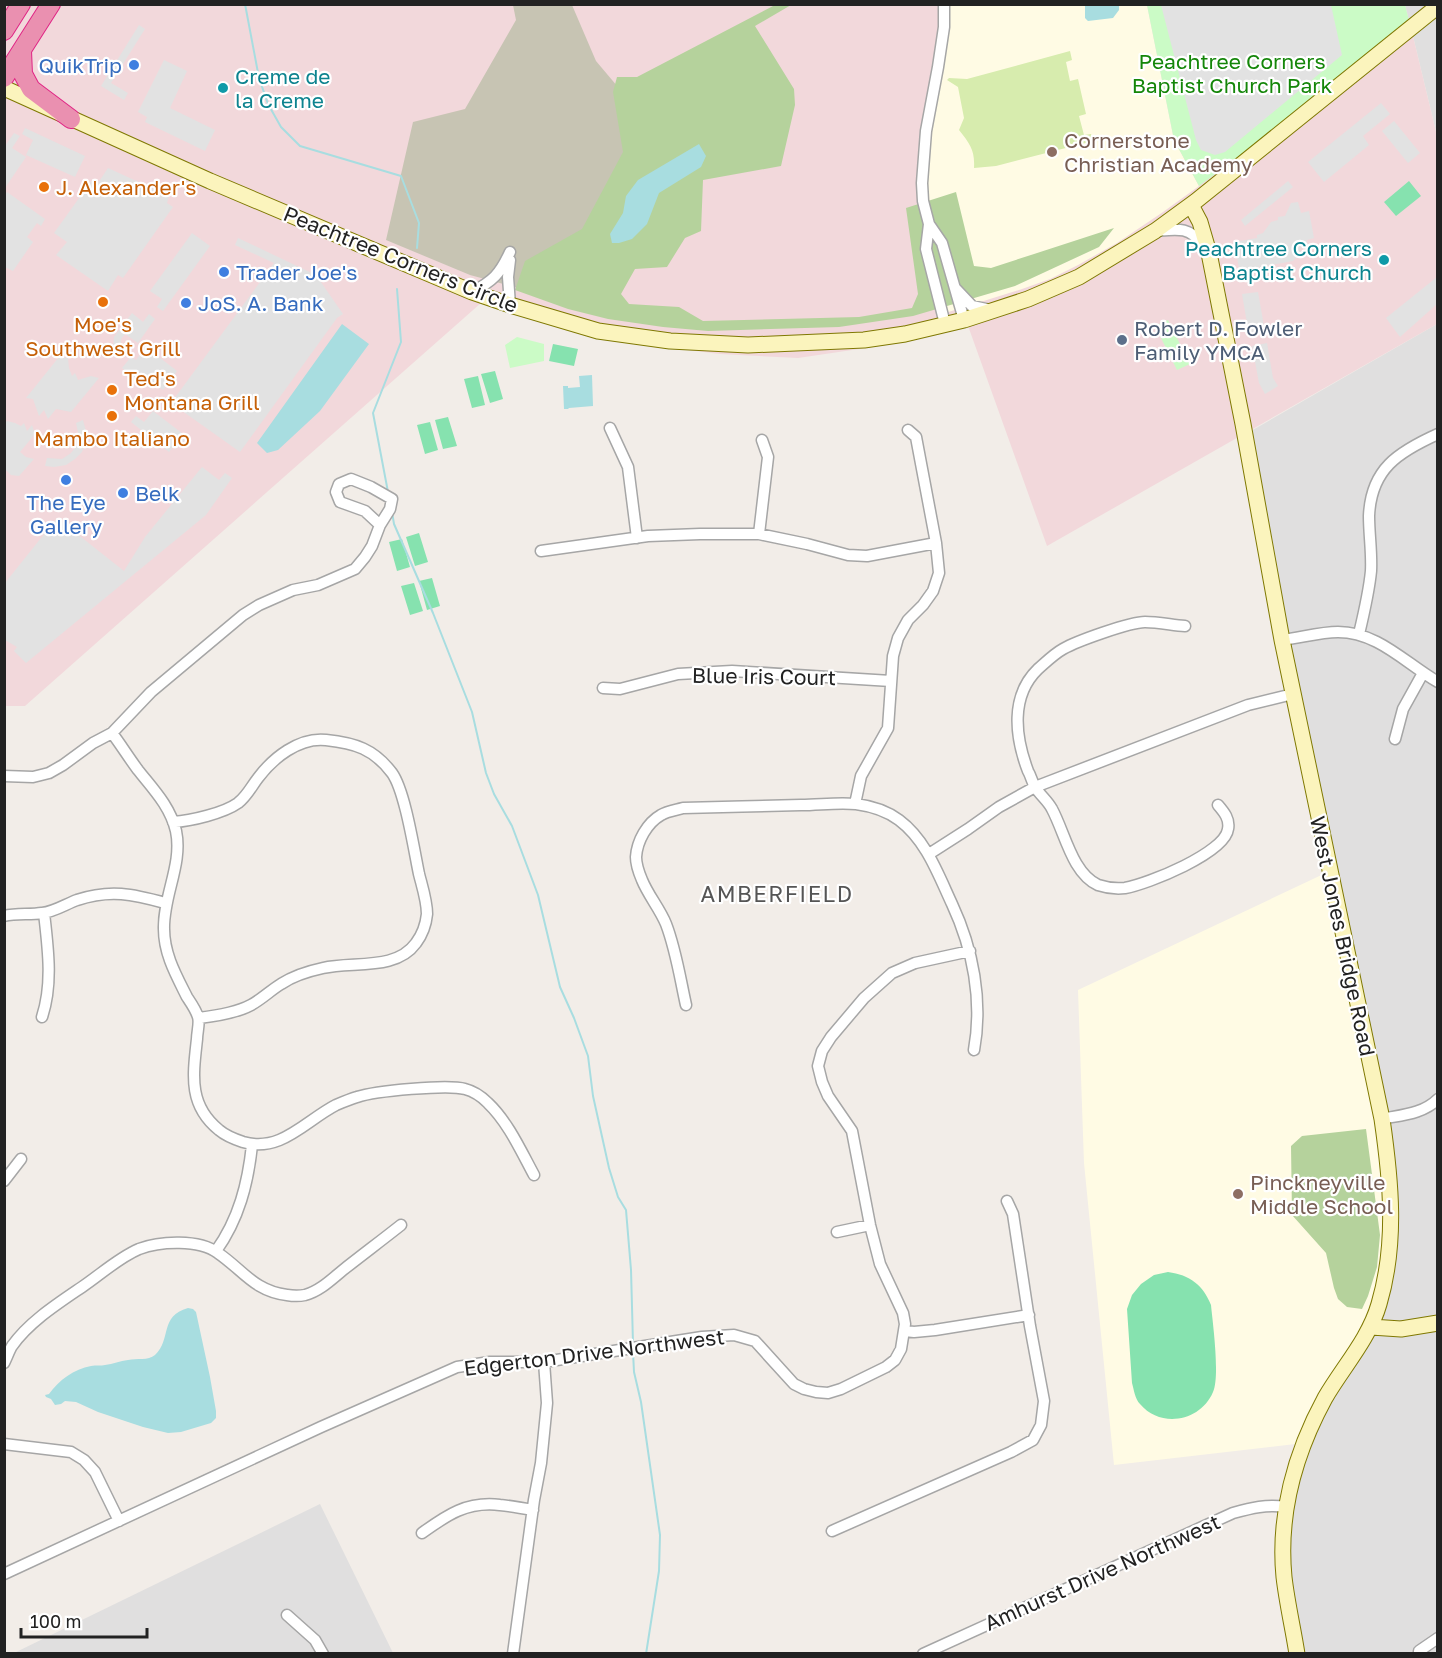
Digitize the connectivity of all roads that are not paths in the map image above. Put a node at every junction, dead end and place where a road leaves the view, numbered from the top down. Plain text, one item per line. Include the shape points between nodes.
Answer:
1 (21, 4) edge
2 (51, 4) edge
3 (944, 4) edge
4 (1437, 6) edge
5 (4, 31) edge
6 (22, 51) junction
7 (4, 78) edge
8 (4, 88) edge
9 (71, 119) junction
10 (1191, 205) junction
11 (929, 224) junction
12 (1155, 231) junction
13 (1209, 253) junction
14 (502, 270) junction
15 (955, 287) junction
16 (472, 292) junction
17 (492, 298) junction
18 (510, 305) junction
19 (995, 310) junction
20 (964, 320) junction
21 (945, 324) junction
22 (610, 429) dead end
23 (908, 430) dead end
24 (1437, 434) edge
25 (762, 440) dead end
26 (380, 525) junction
27 (759, 534) junction
28 (637, 538) junction
29 (936, 543) junction
30 (541, 551) dead end
31 (1185, 626) dead end
32 (1359, 634) junction
33 (1282, 640) junction
34 (1423, 673) junction
35 (891, 681) junction
36 (1437, 682) edge
37 (603, 688) dead end
38 (1293, 694) junction
39 (112, 733) junction
40 (1395, 739) dead end
41 (4, 776) edge
42 (1035, 787) junction
43 (855, 804) junction
44 (1218, 805) dead end
45 (173, 822) junction
46 (929, 854) junction
47 (165, 903) junction
48 (44, 913) junction
49 (4, 916) edge
50 (969, 951) junction
51 (686, 1005) dead end
52 (42, 1017) dead end
53 (199, 1018) junction
54 (974, 1050) dead end
55 (1437, 1099) edge
56 (1382, 1119) junction
57 (252, 1145) junction
58 (21, 1159) dead end
59 (534, 1175) dead end
60 (4, 1180) edge
61 (1007, 1201) dead end
62 (401, 1225) dead end
63 (870, 1225) junction
64 (837, 1232) dead end
65 (216, 1251) junction
66 (1029, 1315) junction
67 (1437, 1323) edge
68 (1371, 1327) junction
69 (905, 1331) junction
70 (8, 1345) edge
71 (543, 1362) junction
72 (4, 1363) edge
73 (4, 1444) edge
74 (1286, 1507) junction
75 (533, 1510) junction
76 (119, 1521) junction
77 (832, 1531) dead end
78 (422, 1533) dead end
79 (4, 1574) edge
80 (287, 1615) dead end
81 (1437, 1638) edge
82 (1419, 1652) edge
83 (323, 1653) edge
84 (513, 1653) edge
85 (923, 1653) edge
86 (1297, 1653) edge

1 - 5 highway
2 - 6 highway
3 - 11 street via 944,27 922,165 923,201
4 - 10 street, Peachtree Corners Circle
6 - 7 highway
6 - 9 highway via 23,74 31,89
8 - 9 street, Peachtree Corners Circle
9 - 16 street, Peachtree Corners Circle
10 - 12 street, Peachtree Corners Circle
10 - 13 street, West Jones Bridge Road
11 - 15 street via 942,243
11 - 21 street via 926,249
12 - 13 street via 1186,231 1196,236
12 - 19 street, Peachtree Corners Circle via 1079,277
13 - 33 street, West Jones Bridge Road
14 - 16 street
14 - 17 street
14 - 18 street via 510,252
15 - 19 street via 972,306
15 - 20 street
16 - 17 street, Peachtree Corners Circle
17 - 18 street, Peachtree Corners Circle
18 - 21 street, Peachtree Corners Circle via 598,331 670,341 737,344 864,340
19 - 20 street, Peachtree Corners Circle
20 - 21 street, Peachtree Corners Circle
22 - 28 street via 628,467
23 - 29 street via 915,437
24 - 32 street via 1391,461 1372,489 1371,570
25 - 27 street via 768,457
26 - 26 street via 392,499 351,479 339,484 336,492 340,502 365,511
26 - 39 street via 372,546 354,569 318,585 293,590 243,615 151,692
27 - 28 street
27 - 29 street via 867,556
28 - 30 street
29 - 35 street via 939,573 933,591 898,638
31 - 42 street via 1143,621 1111,630 1063,649 1029,678 1019,705 1017,730
32 - 33 street via 1337,632
32 - 34 street via 1394,651
33 - 38 street, West Jones Bridge Road
34 - 36 street
34 - 40 street via 1403,709
35 - 37 street, Blue Iris Court via 732,671 678,674 620,689
35 - 43 street via 888,728 861,776
38 - 42 street via 1248,705
38 - 56 street, West Jones Bridge Road
39 - 41 street via 49,773
39 - 45 street via 161,798
42 - 44 street via 1052,807 1074,859 1088,879 1111,888 1147,882 1170,873 1224,840 1227,817
42 - 46 street
43 - 46 street via 884,811 900,821
43 - 51 street via 683,808 651,822 639,845 638,869 666,923
45 - 47 street via 177,855
45 - 53 street via 237,804 278,757 304,743 322,739 353,743 369,751 394,776 403,799 427,912 423,932 415,945 397,958 303,974 283,982 250,1006
46 - 50 street
47 - 48 street via 139,895 103,894
47 - 53 street via 168,958
48 - 49 street
48 - 52 street via 48,983
50 - 54 street via 978,1007
50 - 63 street via 903,967 882,981 822,1051 818,1066 822,1082 852,1131
53 - 57 street via 193,1076 199,1106 220,1131
55 - 56 street via 1414,1113
56 - 68 street, West Jones Bridge Road via 1392,1225 1387,1271
57 - 59 street via 284,1140 328,1110 358,1096 449,1087 476,1093 488,1102
57 - 65 street via 244,1195
58 - 60 street
61 - 66 street via 1013,1214
62 - 65 street via 322,1287 306,1295 265,1290
63 - 64 street
63 - 69 street via 880,1264 903,1313
65 - 70 street via 173,1242 137,1250
66 - 69 street
66 - 77 street via 1044,1401 1041,1425 1033,1440
67 - 68 street via 1401,1329
68 - 74 street, West Jones Bridge Road via 1325,1398 1304,1443
69 - 71 street, Edgerton Drive Northwest via 895,1360 874,1374 828,1393 794,1384 755,1341 734,1335
70 - 72 street
71 - 75 street via 547,1403
71 - 76 street, Edgerton Drive Northwest via 490,1362 457,1367
73 - 76 street via 70,1452 84,1460 95,1472
74 - 85 street, Amhurst Drive Northwest via 1275,1505 1233,1513
74 - 86 street, West Jones Bridge Road via 1284,1579
75 - 78 street via 476,1504 445,1517
75 - 84 street
76 - 79 street, Edgerton Drive Northwest
80 - 83 street via 315,1640
81 - 82 street

